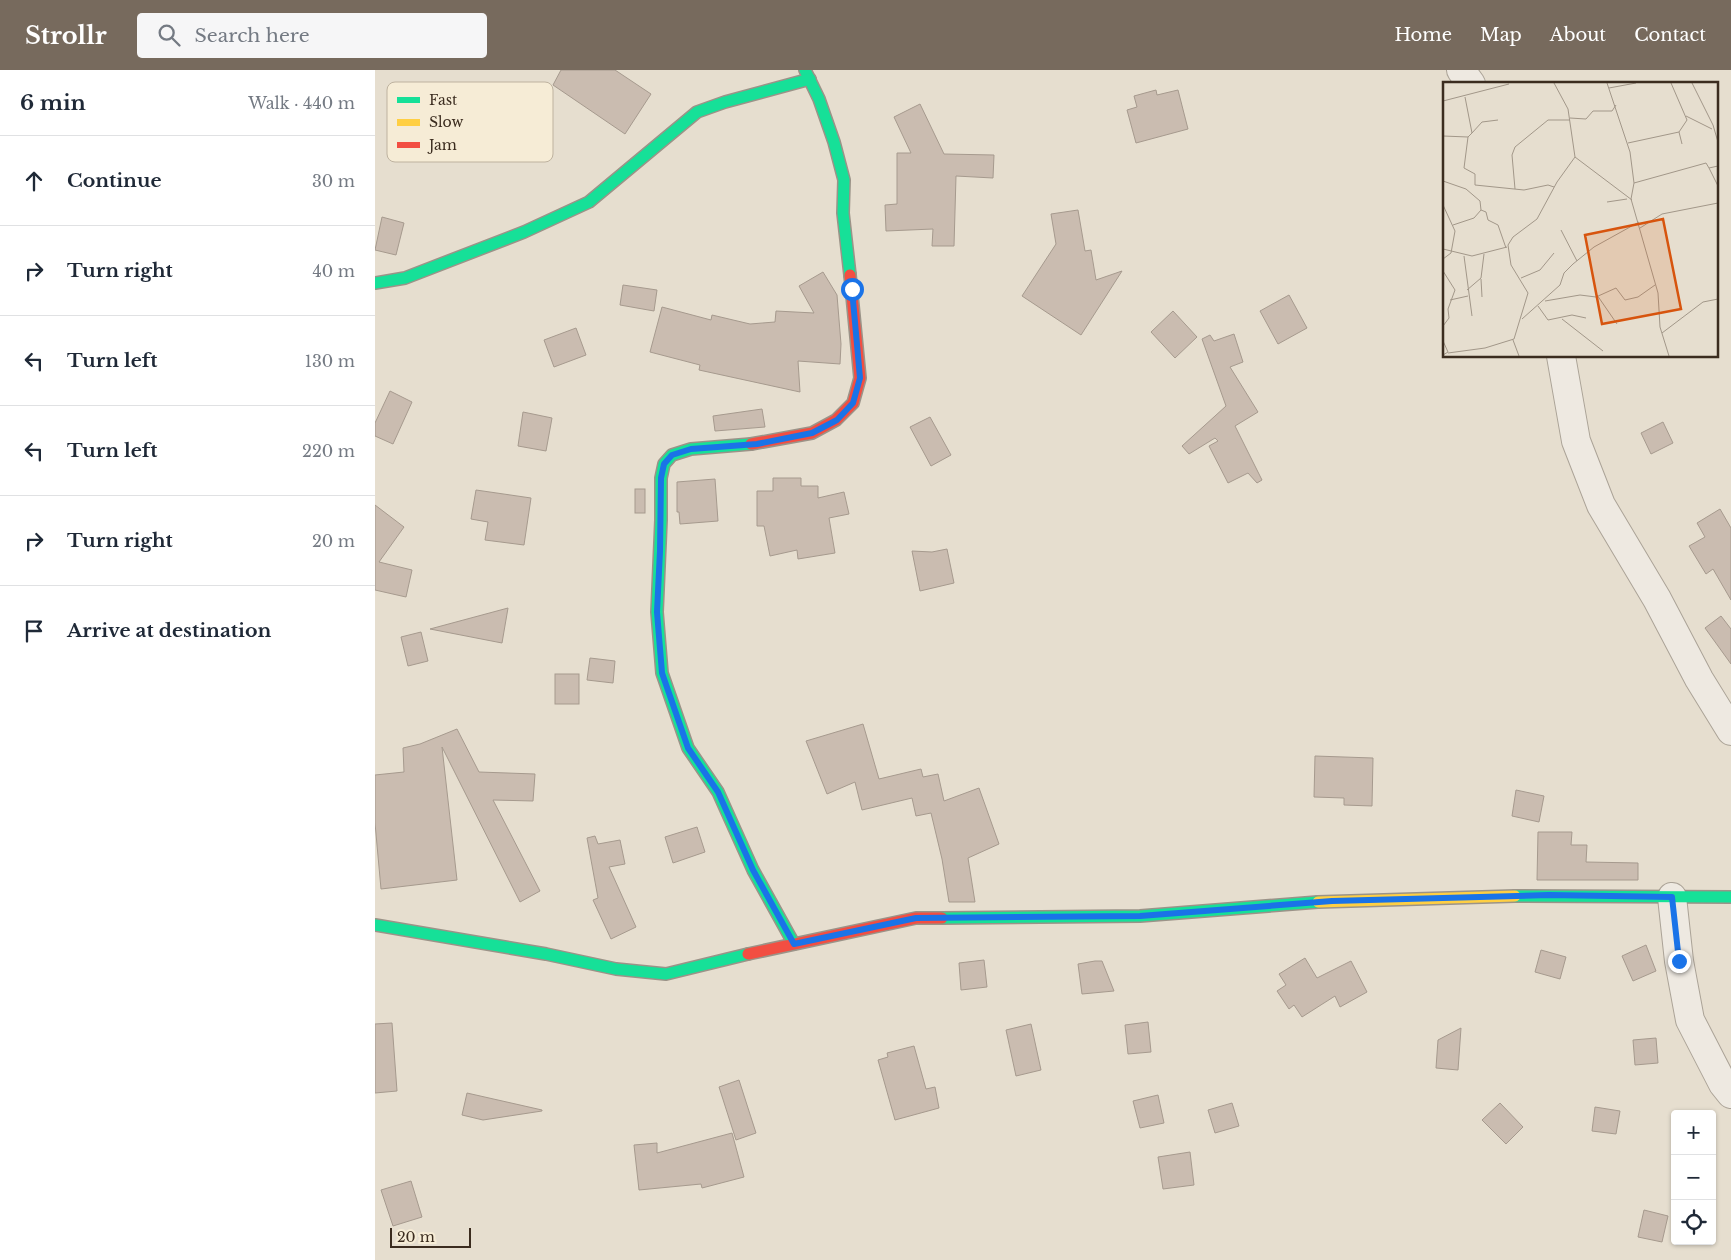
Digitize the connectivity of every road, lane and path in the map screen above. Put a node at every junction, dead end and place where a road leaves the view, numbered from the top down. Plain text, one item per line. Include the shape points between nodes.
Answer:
1 (1461, 70) edge
2 (807, 74) edge
3 (1470, 82) edge
4 (375, 283) edge
5 (1561, 358) edge
6 (1731, 731) edge
7 (1672, 897) junction
8 (1731, 897) edge
9 (375, 925) edge
10 (794, 944) junction
11 (1731, 1094) edge

1 - 3 street
2 - 4 street via 697,112 589,202 524,232 405,278
2 - 10 street via 834,142 843,180 843,213 860,378 853,403 837,420 812,433 757,444 691,449 672,455 664,464 657,612 662,673 688,748 718,792 753,870
5 - 6 street via 1575,441 1601,505
7 - 8 street
7 - 10 street via 1529,895 1332,901 1140,916 916,918
7 - 11 street via 1690,1020
9 - 10 street via 616,969 666,974

